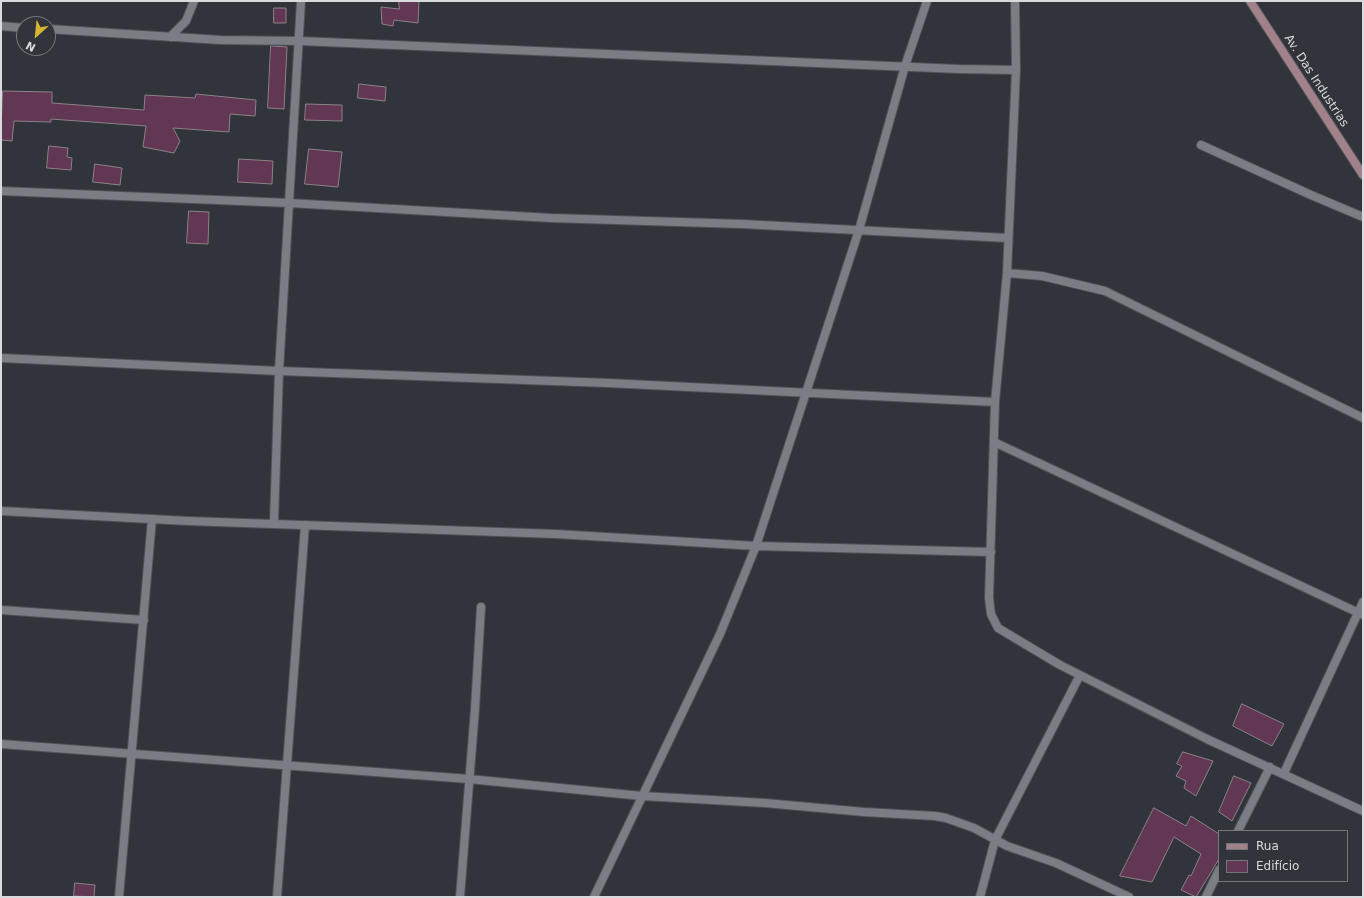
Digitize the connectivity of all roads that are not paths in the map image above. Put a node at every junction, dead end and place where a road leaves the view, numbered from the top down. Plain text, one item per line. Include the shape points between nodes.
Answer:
1 (194, 1) edge
2 (301, 1) edge
3 (927, 1) edge
4 (1015, 1) edge
5 (1250, 1) edge
6 (1, 26) edge
7 (16, 27) edge
8 (56, 30) edge
9 (170, 37) junction
10 (300, 40) junction
11 (905, 66) junction
12 (1016, 70) junction
13 (1201, 145) dead end
14 (1363, 175) edge
15 (1, 191) edge
16 (289, 203) junction
17 (1363, 216) edge
18 (859, 230) junction
19 (1007, 238) junction
20 (1007, 273) junction
21 (1, 358) edge
22 (279, 371) junction
23 (806, 394) junction
24 (995, 402) junction
25 (1363, 418) edge
26 (994, 442) junction
27 (1, 511) edge
28 (152, 519) junction
29 (274, 522) junction
30 (305, 525) junction
31 (756, 546) junction
32 (991, 552) junction
33 (1363, 602) edge
34 (481, 607) dead end
35 (1, 610) edge
36 (1360, 614) edge
37 (144, 620) junction
38 (1080, 675) junction
39 (1, 744) edge
40 (132, 753) junction
41 (287, 765) junction
42 (1270, 767) junction
43 (1284, 772) junction
44 (469, 779) junction
45 (642, 796) junction
46 (1363, 811) edge
47 (1238, 830) edge
48 (995, 840) junction
49 (1218, 872) edge
50 (119, 897) edge
51 (277, 897) edge
52 (460, 897) edge
53 (594, 897) edge
54 (980, 897) edge
55 (1129, 897) edge
56 (1206, 897) edge

1 - 9 street via 186,21
2 - 10 street
3 - 11 street
4 - 12 street
5 - 14 main road, Av. Das Industrias
6 - 7 street
8 - 9 street
9 - 10 street
10 - 11 street
10 - 16 street
11 - 12 street
11 - 18 street
12 - 19 street
13 - 17 street
15 - 16 street
16 - 18 street via 551,218 734,223
16 - 22 street
18 - 19 street
18 - 23 street
19 - 20 street
20 - 24 street
20 - 25 street via 1042,276 1104,290
21 - 22 street
22 - 23 street via 608,383
22 - 29 street
23 - 24 street
23 - 31 street
24 - 26 street
26 - 32 street
26 - 36 street
27 - 28 street
28 - 29 street
28 - 37 street
29 - 30 street
30 - 31 street via 556,534
30 - 41 street
31 - 32 street
31 - 45 street via 720,634
32 - 38 street via 989,598 991,614 998,628
33 - 36 street
34 - 44 street
35 - 37 street
36 - 43 street
37 - 40 street
38 - 42 street
38 - 48 street
39 - 40 street
40 - 41 street
40 - 50 street
41 - 44 street
41 - 51 street
42 - 43 street
42 - 47 street
43 - 46 street
44 - 45 street
44 - 52 street
45 - 48 street via 935,816 974,828
45 - 53 street
48 - 54 street
48 - 55 street via 1056,863
49 - 56 street

